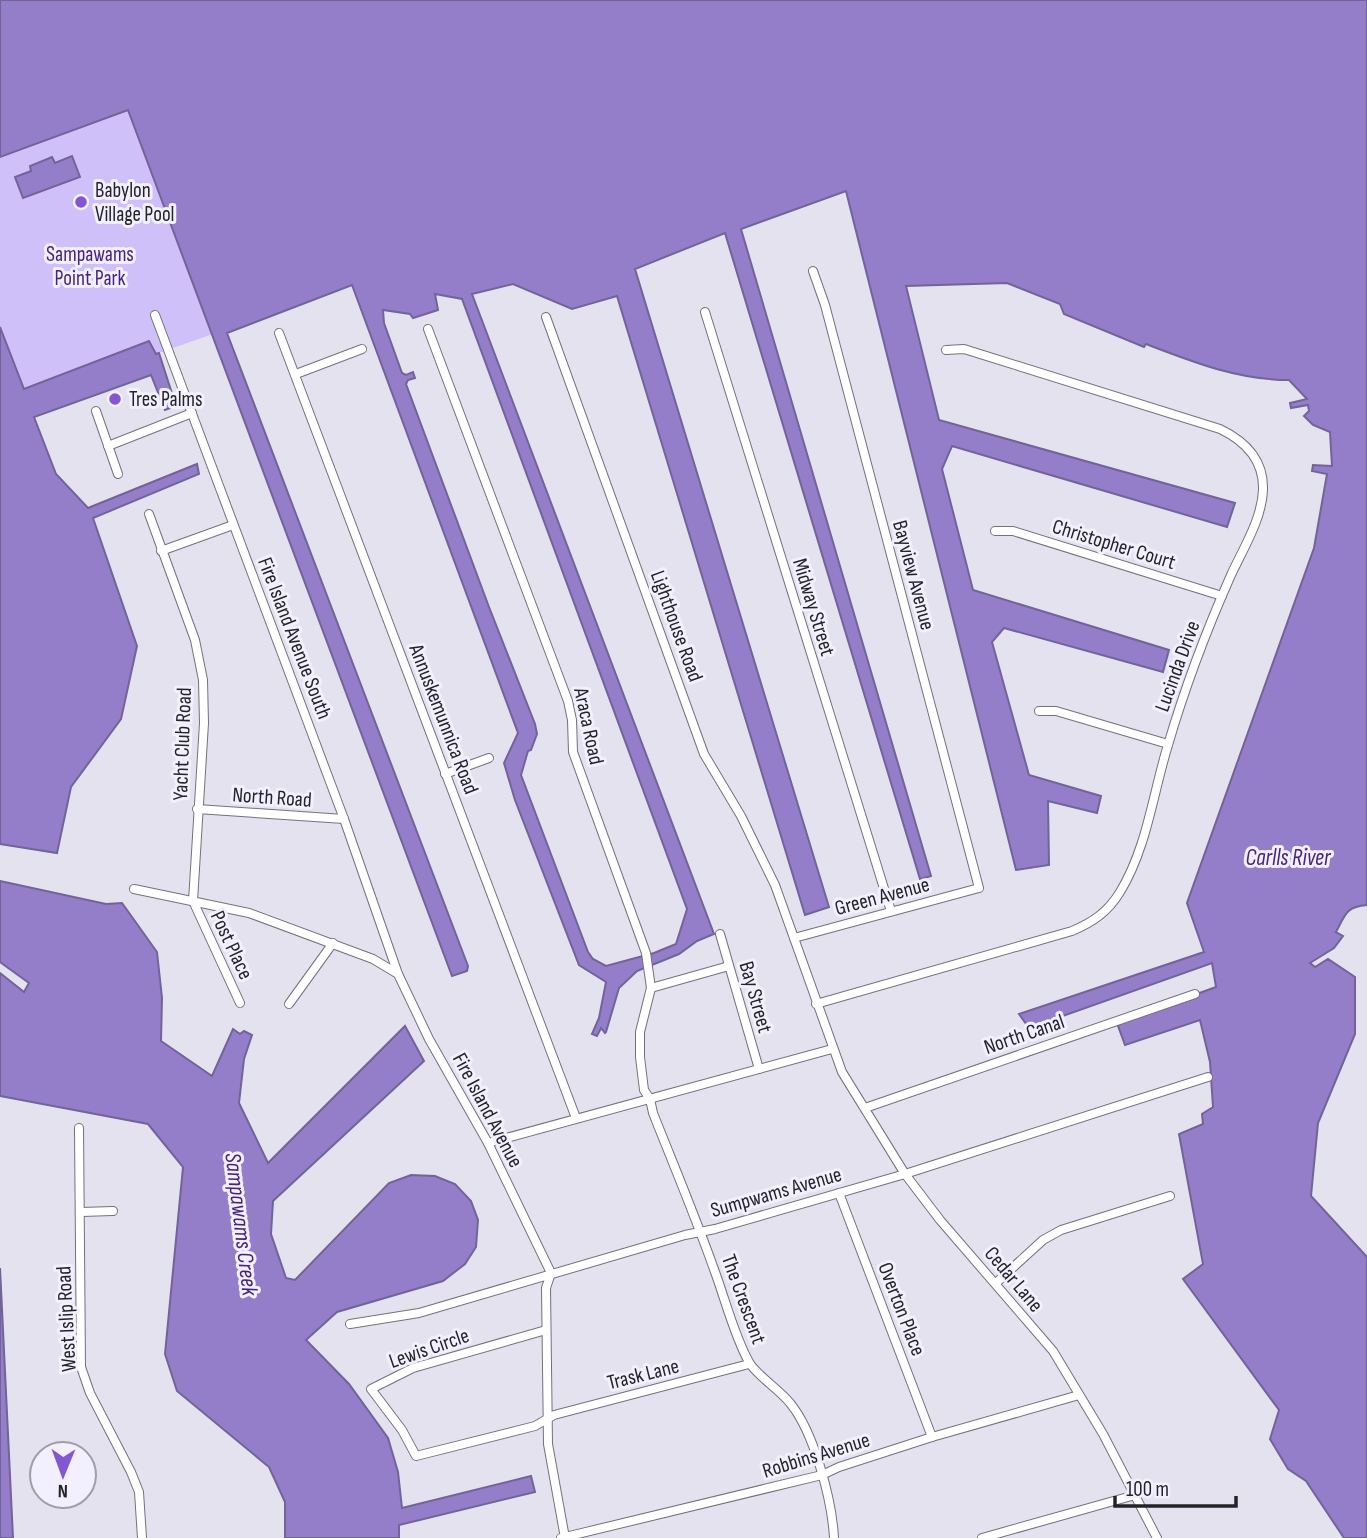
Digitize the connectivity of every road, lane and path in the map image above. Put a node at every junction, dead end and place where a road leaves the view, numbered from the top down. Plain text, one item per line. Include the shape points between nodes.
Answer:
1 (813, 271) dead end
2 (705, 312) dead end
3 (155, 315) dead end
4 (546, 317) dead end
5 (428, 328) dead end
6 (279, 333) dead end
7 (362, 349) dead end
8 (946, 350) dead end
9 (296, 374) junction
10 (96, 411) dead end
11 (192, 414) junction
12 (108, 446) junction
13 (118, 474) dead end
14 (149, 514) dead end
15 (233, 525) junction
16 (995, 531) dead end
17 (161, 551) junction
18 (1222, 596) junction
19 (1039, 712) dead end
20 (1168, 744) junction
21 (489, 758) dead end
22 (445, 774) junction
23 (197, 809) junction
24 (344, 819) junction
25 (979, 888) joint
26 (134, 890) dead end
27 (193, 901) junction
28 (891, 911) junction
29 (720, 934) dead end
30 (794, 938) junction
31 (333, 943) junction
32 (729, 966) junction
33 (398, 974) junction
34 (651, 988) junction
35 (1195, 994) dead end
36 (240, 1003) dead end
37 (289, 1004) dead end
38 (816, 1004) junction
39 (832, 1049) junction
40 (759, 1069) junction
41 (1208, 1077) dead end
42 (650, 1099) junction
43 (865, 1108) junction
44 (576, 1118) junction
45 (79, 1128) dead end
46 (488, 1143) junction
47 (905, 1174) junction
48 (839, 1193) junction
49 (1170, 1196) dead end
50 (113, 1211) dead end
51 (81, 1212) junction
52 (700, 1231) junction
53 (551, 1273) junction
54 (996, 1283) junction
55 (350, 1324) dead end
56 (546, 1330) junction
57 (749, 1364) junction
58 (1079, 1395) junction
59 (547, 1420) junction
60 (932, 1437) junction
61 (822, 1475) junction
62 (1135, 1495) junction
63 (142, 1538) edge
64 (563, 1538) edge
65 (834, 1538) edge
66 (982, 1538) edge
67 (1157, 1538) edge

1 - 25 street, Bayview Avenue
2 - 28 street, Midway Street
3 - 11 street, Fire Island Avenue South
4 - 30 street, Lighthouse Road via 704,754 757,848
5 - 34 street, Araca Road via 568,701 573,752 646,953
6 - 9 street, Annuskemunnica Road
7 - 9 street
8 - 18 street, Lucinda Drive via 964,349 1238,438 1261,470 1262,504
9 - 22 street, Annuskemunnica Road
10 - 12 street
11 - 12 street
11 - 15 street, Fire Island Avenue South
12 - 13 street
14 - 17 street, Yacht Club Road
15 - 17 street
15 - 24 street, Fire Island Avenue South
16 - 18 street, Christopher Court via 1013,531
17 - 23 street, Yacht Club Road via 195,640 203,680
18 - 20 street, Lucinda Drive
19 - 20 street via 1056,711
20 - 38 street, Lucinda Drive via 1133,867 1114,900 1094,922
21 - 22 street
22 - 44 street, Annuskemunnica Road
23 - 24 street, North Road
23 - 27 street, Yacht Club Road
24 - 33 street, Fire Island Avenue South
25 - 28 street, Green Avenue
26 - 27 street
27 - 31 street via 249,913
27 - 36 street, Post Place
28 - 30 street, Green Avenue
29 - 32 street, Bay Street
30 - 38 street, Cedar Lane
31 - 33 street
31 - 37 street
32 - 34 street
32 - 40 street, Bay Street
33 - 46 street, Fire Island Avenue
34 - 42 street, Araca Road via 640,1032 644,1090
35 - 43 street, North Canal
38 - 39 street, Cedar Lane
39 - 40 street
39 - 43 street, Cedar Lane
40 - 42 street
41 - 47 street, Sumpwams Avenue
42 - 44 street
42 - 52 street, The Crescent
43 - 47 street, Cedar Lane
44 - 46 street
45 - 51 street, West Islip Road
46 - 53 street, Fire Island Avenue
47 - 48 street, Sumpwams Avenue
47 - 54 street, Cedar Lane
48 - 52 street, Sumpwams Avenue
48 - 60 street, Overton Place
49 - 54 street via 1061,1230 1043,1240
50 - 51 street
51 - 63 street, West Islip Road via 81,1367 139,1492
52 - 53 street, Sumpwams Avenue
52 - 57 street, The Crescent
53 - 55 street, Sumpwams Avenue via 419,1313
53 - 56 street via 546,1288
54 - 58 street, Cedar Lane via 1053,1351
56 - 59 street
56 - 59 street, Lewis Circle via 413,1368 371,1389 416,1456
57 - 59 street, Trask Lane
57 - 61 street, The Crescent via 792,1404 806,1427
58 - 60 street, Robbins Avenue
58 - 62 street, Cedar Lane
59 - 64 street
60 - 61 street, Robbins Avenue
61 - 64 street, Robbins Avenue
61 - 65 street, The Crescent
62 - 66 street
62 - 67 street, Cedar Lane

